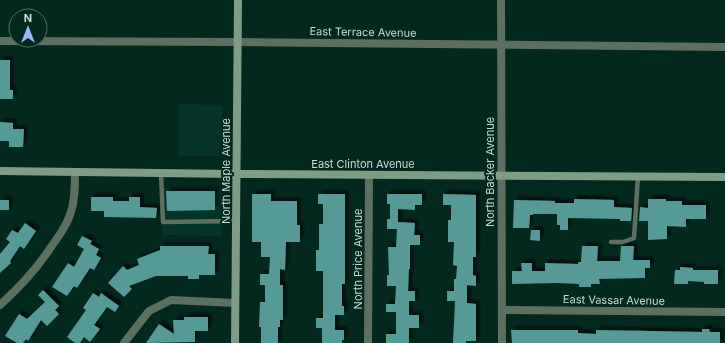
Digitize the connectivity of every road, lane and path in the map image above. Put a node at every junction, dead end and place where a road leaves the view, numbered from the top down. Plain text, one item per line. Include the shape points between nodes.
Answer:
1 (238, 0) edge
2 (501, 0) edge
3 (0, 41) edge
4 (237, 42) junction
5 (500, 44) junction
6 (725, 47) edge
7 (0, 171) edge
8 (75, 172) junction
9 (161, 173) junction
10 (237, 174) junction
11 (369, 175) junction
12 (500, 176) junction
13 (638, 176) junction
14 (725, 177) edge
15 (237, 221) junction
16 (611, 242) dead end
17 (235, 303) junction
18 (0, 305) edge
19 (502, 310) junction
20 (725, 312) edge
21 (124, 343) edge
22 (235, 343) edge
23 (368, 343) edge
24 (502, 343) edge

1 - 4 main road, North Maple Avenue
2 - 5 street, North Backer Avenue
3 - 4 street, East Terrace Avenue
4 - 5 street, East Terrace Avenue
4 - 10 main road, North Maple Avenue
5 - 6 street, East Terrace Avenue
5 - 12 street, North Backer Avenue
7 - 8 main road, East Clinton Avenue
8 - 9 main road, East Clinton Avenue
8 - 18 street via 75,194 64,228 37,268
9 - 10 main road, East Clinton Avenue
9 - 15 lane via 163,222
10 - 11 main road, East Clinton Avenue
10 - 15 main road, North Maple Avenue
11 - 12 main road, East Clinton Avenue
11 - 23 street, North Price Avenue
12 - 13 main road, East Clinton Avenue
12 - 19 street, North Backer Avenue
13 - 14 main road, East Clinton Avenue
13 - 16 lane via 634,238 623,242
15 - 17 main road, North Maple Avenue
17 - 21 street via 170,300 148,310
17 - 22 main road, North Maple Avenue
19 - 20 street, East Vassar Avenue
19 - 24 street, North Backer Avenue

